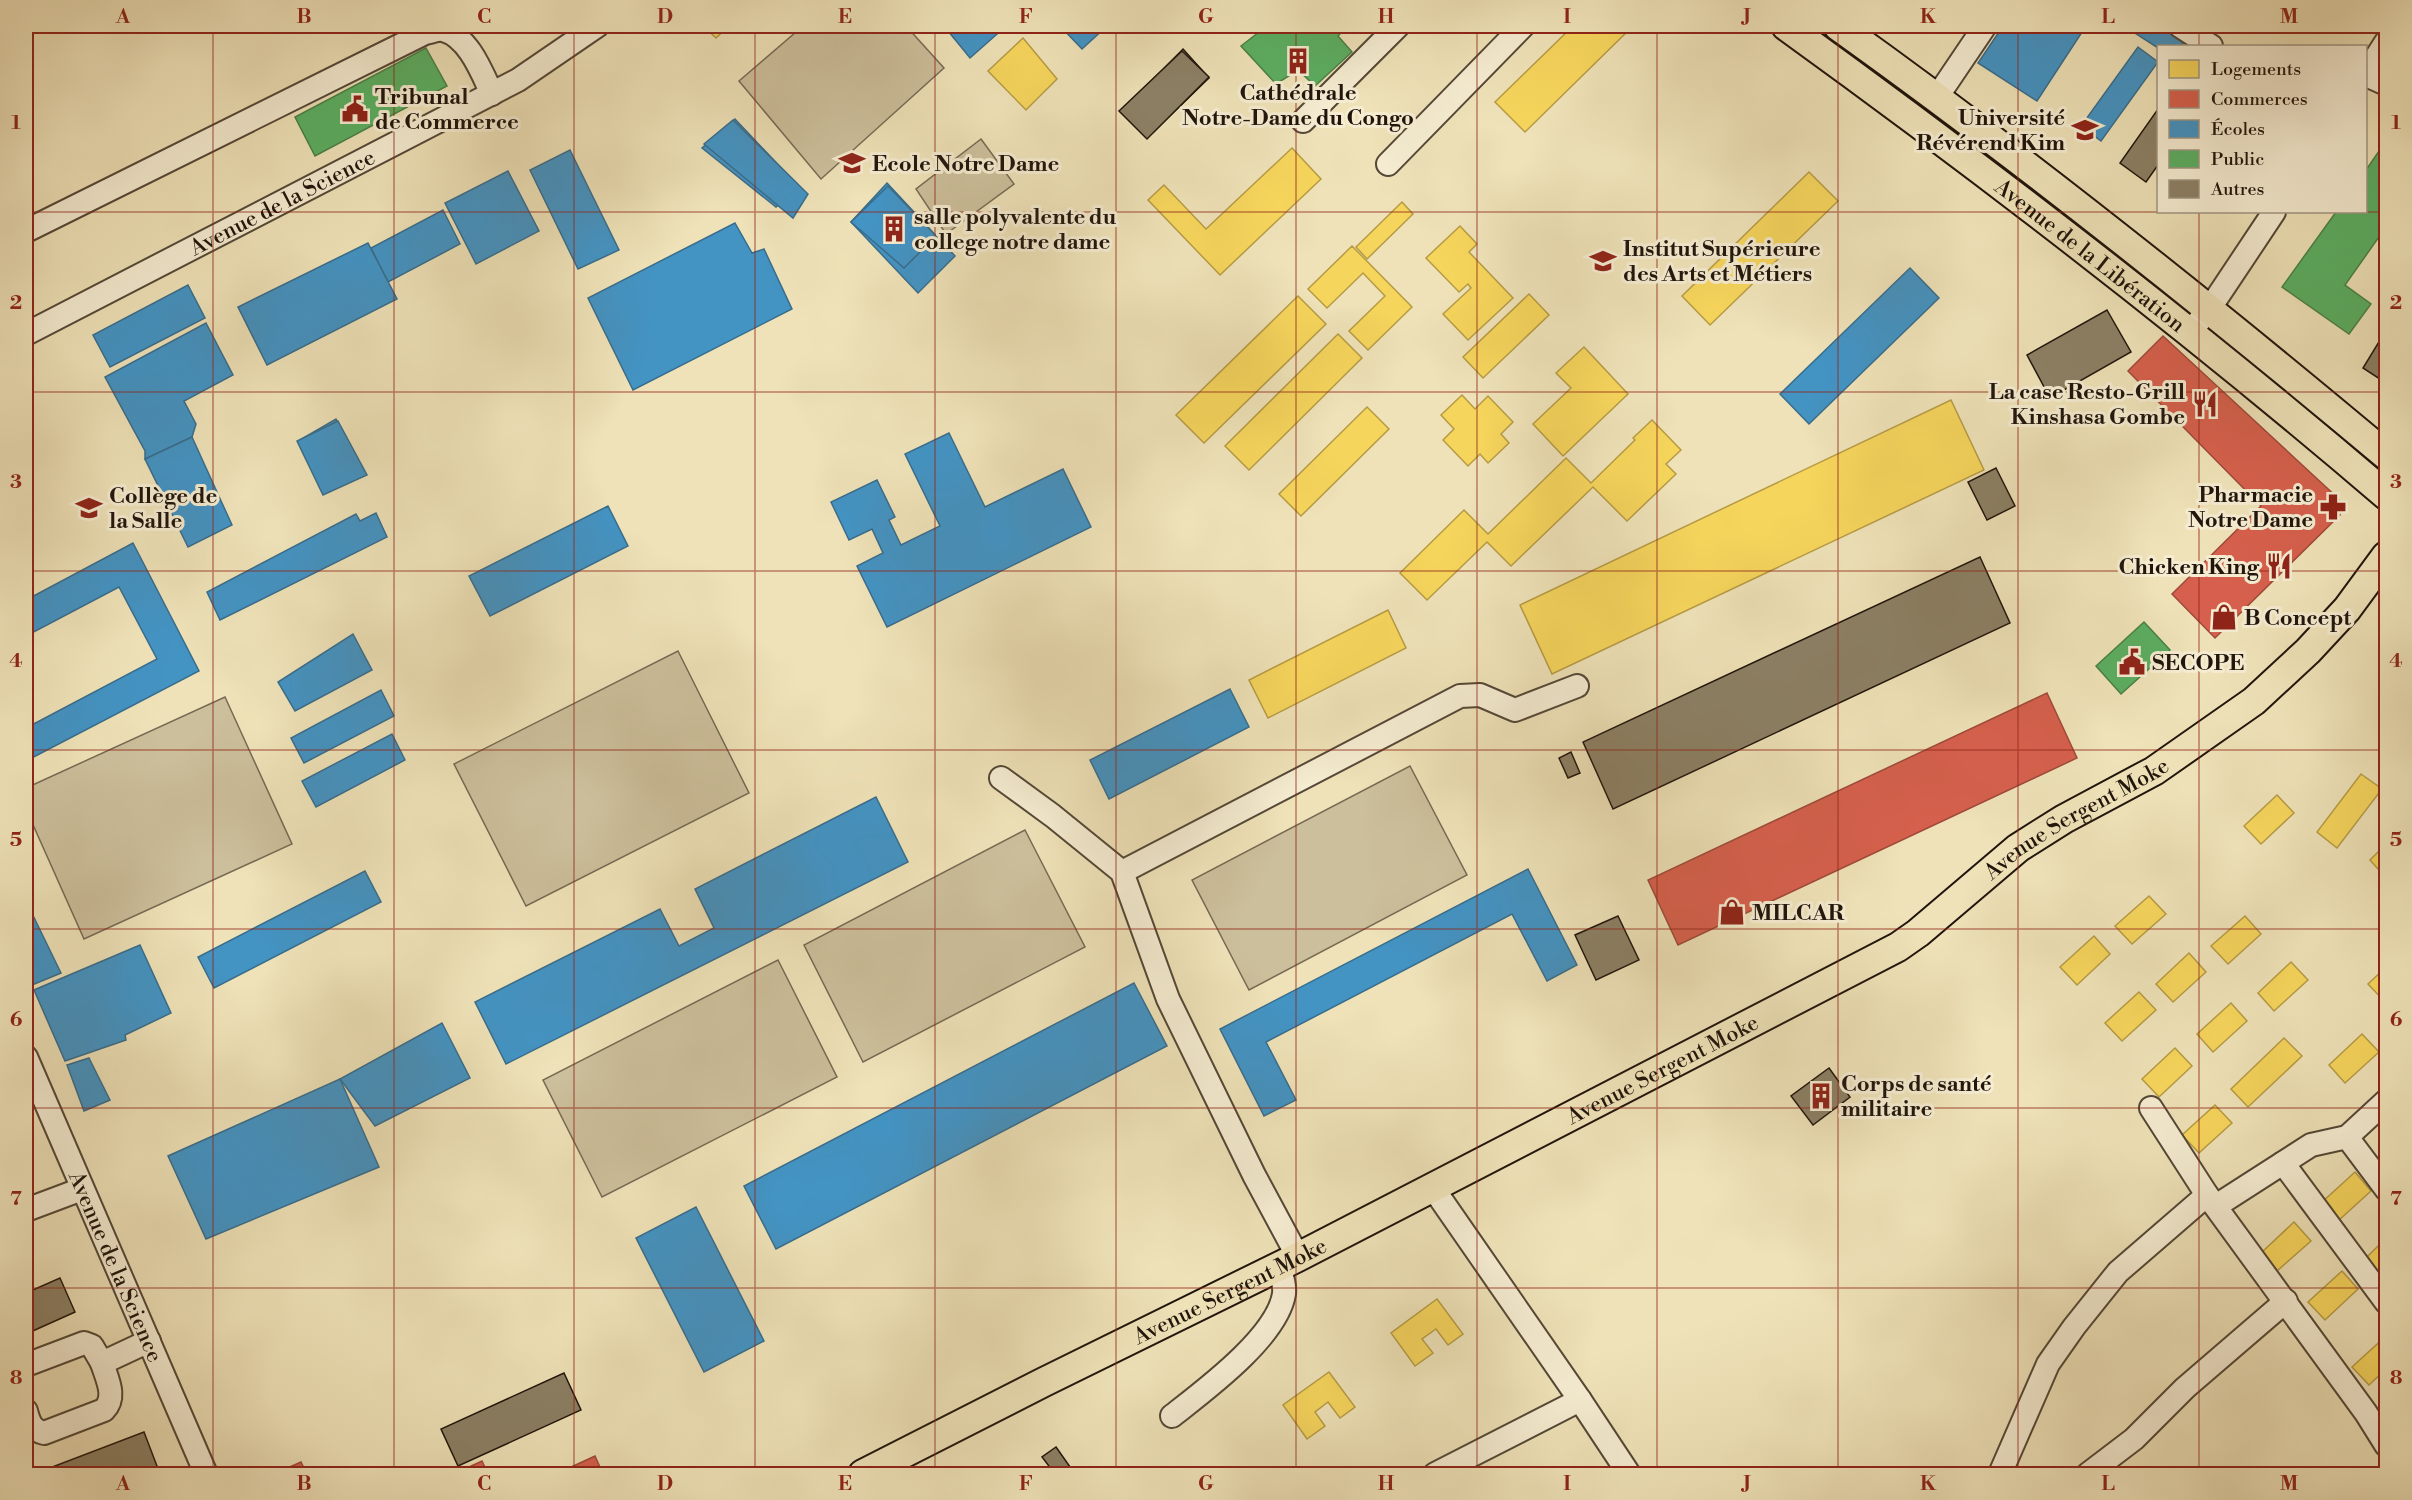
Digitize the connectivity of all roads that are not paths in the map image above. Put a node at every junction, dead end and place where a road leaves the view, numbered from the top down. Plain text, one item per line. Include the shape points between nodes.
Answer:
1 (597, 26) edge
2 (1398, 26) edge
3 (1523, 26) edge
4 (1786, 26) edge
5 (1838, 26) edge
6 (1985, 26) edge
7 (2183, 26) edge
8 (2386, 42) edge
9 (2210, 45) edge
10 (2367, 72) edge
11 (2367, 74) edge
12 (2386, 84) edge
13 (492, 94) junction
14 (1937, 97) junction
15 (1304, 121) dead end
16 (1388, 164) dead end
17 (2273, 213) edge
18 (26, 231) edge
19 (2210, 309) junction
20 (2190, 332) junction
21 (26, 334) edge
22 (2386, 455) edge
23 (2386, 495) edge
24 (2386, 556) edge
25 (1577, 686) dead end
26 (1001, 778) dead end
27 (1122, 872) junction
28 (26, 1057) edge
29 (2386, 1101) edge
30 (2151, 1108) dead end
31 (2347, 1137) junction
32 (2283, 1163) junction
33 (1433, 1188) junction
34 (82, 1189) junction
35 (2386, 1189) edge
36 (2212, 1201) junction
37 (26, 1210) edge
38 (1288, 1262) junction
39 (2286, 1301) junction
40 (2386, 1302) edge
41 (149, 1341) junction
42 (102, 1363) junction
43 (26, 1365) edge
44 (1580, 1400) junction
45 (26, 1411) edge
46 (1172, 1416) dead end
47 (2386, 1445) edge
48 (206, 1474) edge
49 (863, 1474) edge
50 (1435, 1474) edge
51 (1629, 1474) edge
52 (2000, 1474) edge
53 (2088, 1474) edge

1 - 13 street, Avenue de la Science
2 - 15 street
3 - 16 street
4 - 20 main road, Avenue de la Libération via 2086,249
5 - 14 main road, Avenue de la Libération
6 - 14 street
7 - 9 street
8 - 10 street
11 - 12 street
13 - 18 street via 468,51 453,34 441,29 425,33
13 - 21 street, Avenue de la Science
14 - 19 main road, Avenue de la Libération
17 - 19 street
19 - 20 street
19 - 22 main road, Avenue de la Libération
20 - 23 main road, Avenue de la Libération
24 - 33 main road, Avenue Sergent Moke via 2316,643 2253,701 2154,771 2018,848 1918,933 1879,958
25 - 27 street via 1515,710 1480,695 1460,696
26 - 27 street
27 - 38 street via 1168,999 1254,1175
28 - 34 street, Avenue de la Science
29 - 31 street
30 - 36 street
31 - 32 street via 2311,1145
31 - 35 street
32 - 36 street
32 - 40 street
33 - 38 main road, Avenue Sergent Moke
33 - 44 street
34 - 37 street
34 - 41 street, Avenue de la Science
36 - 39 street
36 - 52 street via 2118,1272 2074,1327 2048,1364
38 - 46 street via 1283,1278 1284,1295 1248,1352
38 - 49 main road, Avenue Sergent Moke
39 - 47 street
39 - 53 street via 2185,1388 2134,1439
41 - 42 street
41 - 48 street, Avenue de la Science
42 - 43 street via 92,1346 84,1343
42 - 45 street via 112,1397 104,1410 45,1433 30,1425
44 - 50 street
44 - 51 street

